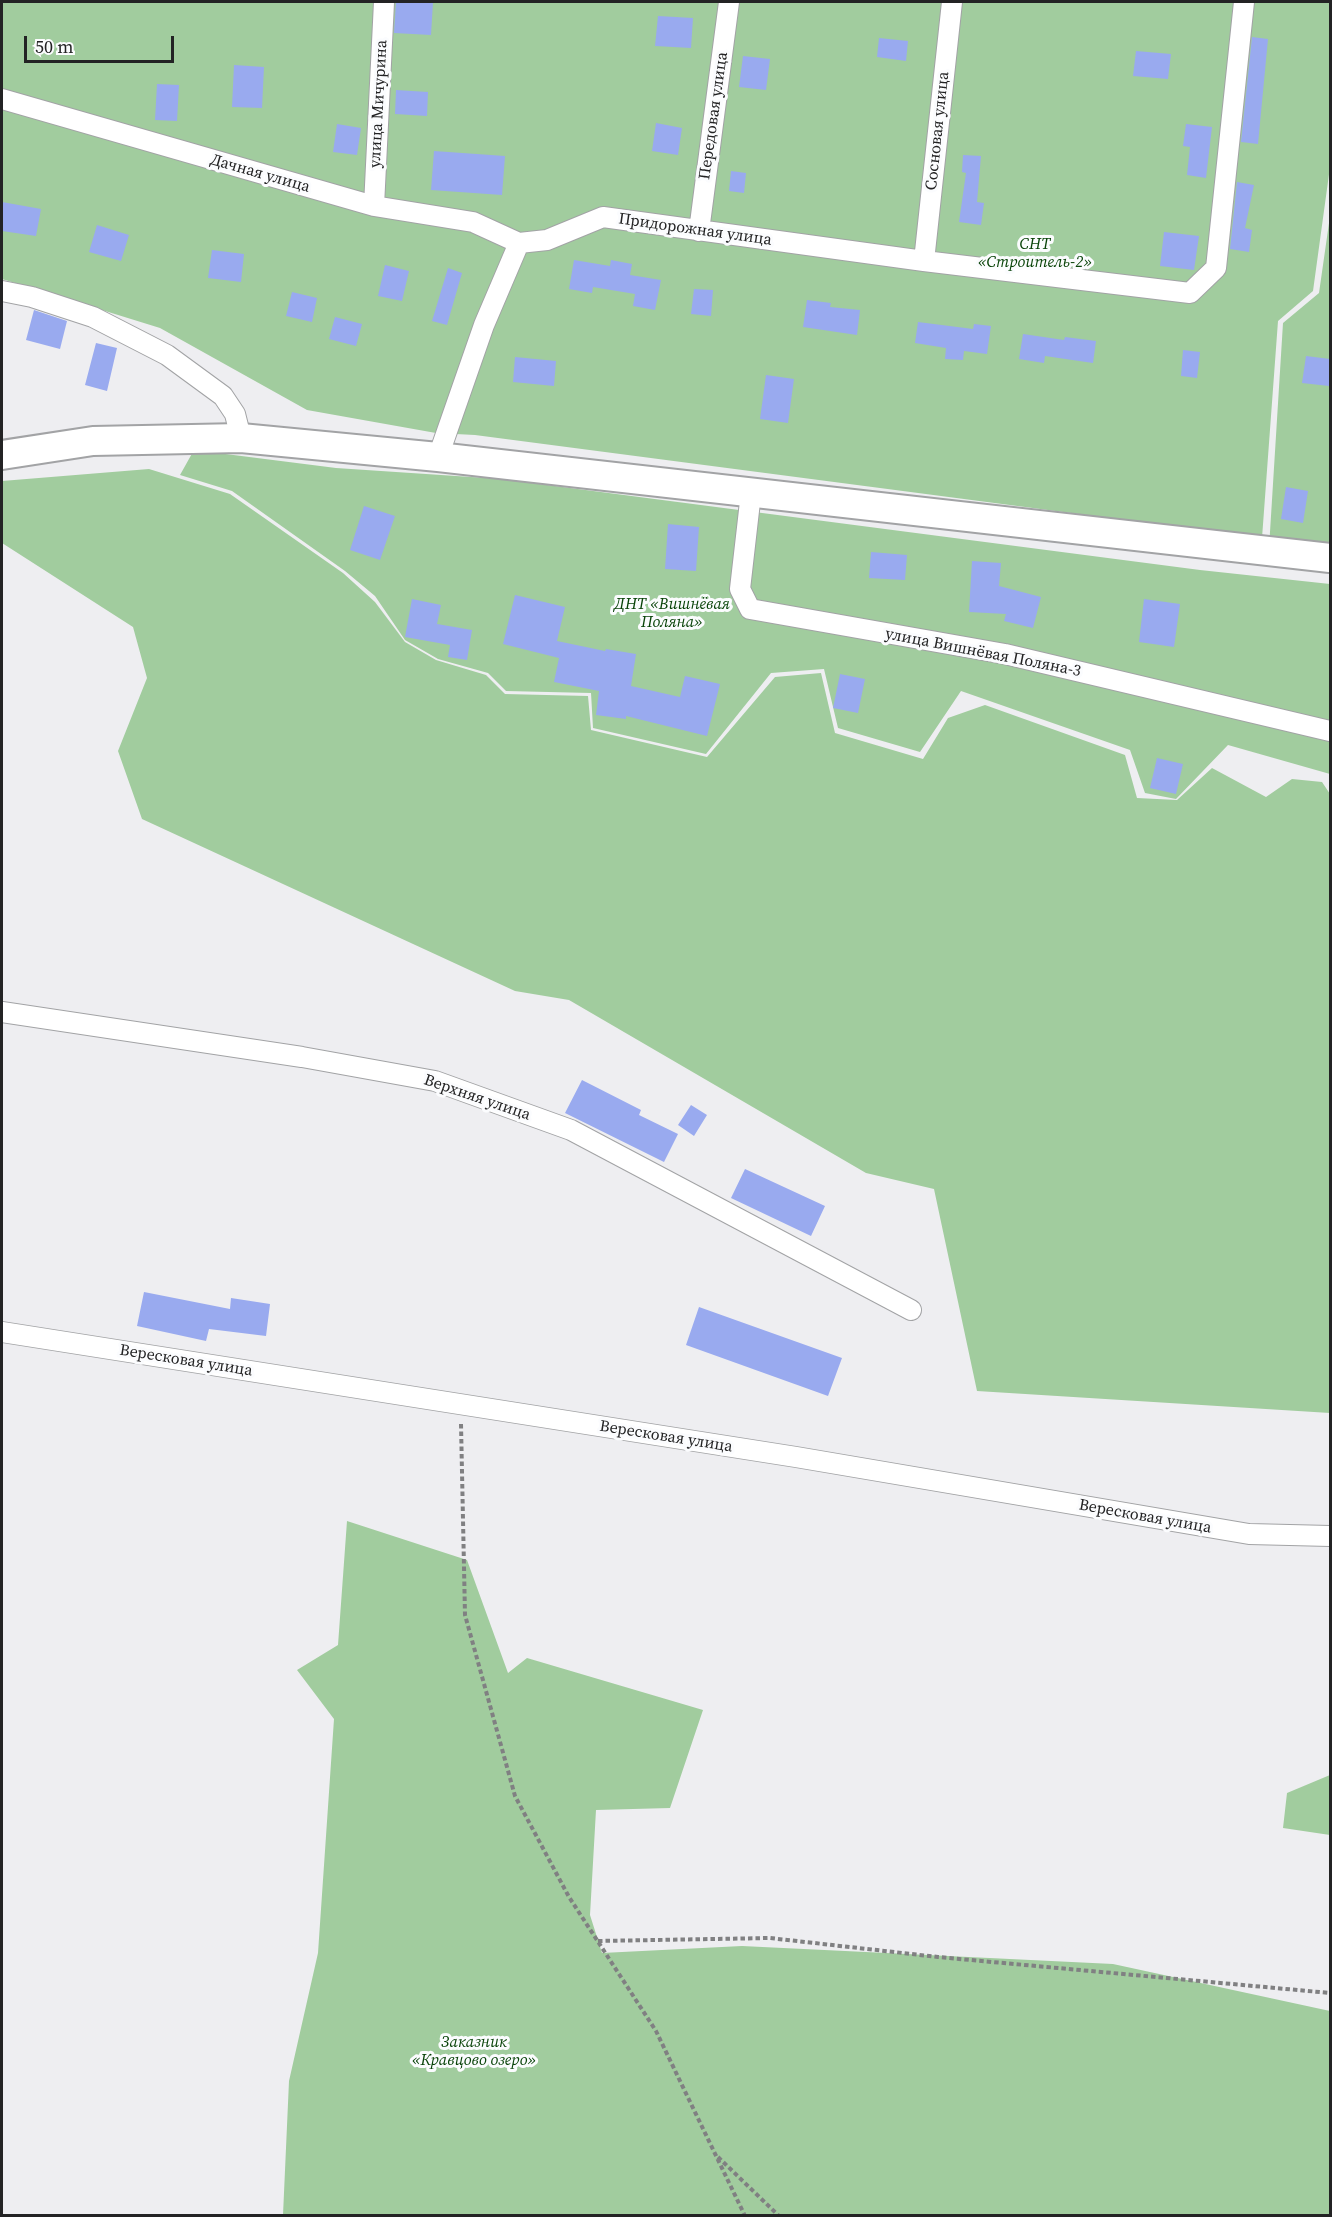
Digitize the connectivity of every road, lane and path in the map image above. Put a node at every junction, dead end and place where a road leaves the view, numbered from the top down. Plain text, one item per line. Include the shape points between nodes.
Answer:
1 (384, 2) edge
2 (729, 2) edge
3 (952, 2) edge
4 (1244, 2) edge
5 (2, 99) edge
6 (374, 206) junction
7 (699, 231) junction
8 (519, 243) junction
9 (924, 261) junction
10 (2, 291) edge
11 (241, 438) junction
12 (2, 455) edge
13 (438, 457) junction
14 (751, 493) junction
15 (1330, 558) edge
16 (1330, 731) edge
17 (2, 1012) edge
18 (911, 1310) dead end
19 (2, 1332) edge
20 (461, 1405) junction
21 (1330, 1536) edge
22 (597, 1941) junction
23 (1330, 1993) edge
24 (716, 2154) junction
25 (745, 2216) edge
26 (779, 2216) edge

1 - 6 street, улица Мичурина
2 - 7 street, Передовая улица
3 - 9 street, Сосновая улица
4 - 9 street, Придорожная улица via 1216,268 1190,293
5 - 6 street, Дачная улица
6 - 8 street, Дачная улица via 472,222
7 - 8 street, Придорожная улица via 603,217 547,240
7 - 9 street, Придорожная улица
8 - 13 street via 484,325
10 - 11 street via 93,317 166,355 223,396 235,414
11 - 12 main road via 93,441
11 - 13 main road
13 - 14 main road
14 - 15 main road
14 - 16 street, улица Вишнёвая Поляна-3 via 740,589 750,609 1005,654
17 - 18 street, Верхняя улица via 435,1081 571,1130
19 - 20 street, Вересковая улица
20 - 21 street, Вересковая улица via 1249,1534
20 - 22 path via 465,1615 514,1796
22 - 23 path via 770,1938
22 - 24 path via 656,2031
24 - 25 path
24 - 26 path

